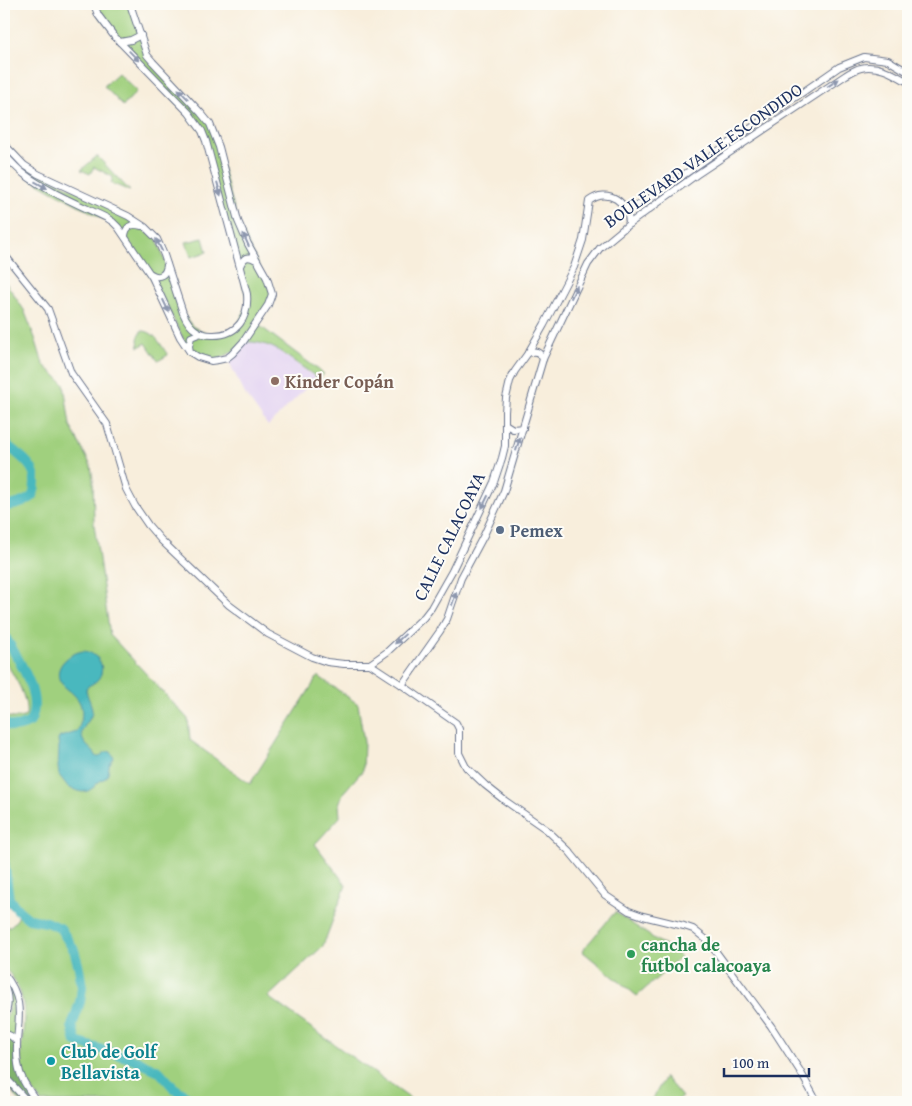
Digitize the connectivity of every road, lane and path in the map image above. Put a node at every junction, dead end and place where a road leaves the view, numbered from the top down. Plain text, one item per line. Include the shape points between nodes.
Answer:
1 (95, 4) edge
2 (130, 4) edge
3 (141, 35) junction
4 (120, 42) junction
5 (908, 72) edge
6 (908, 82) edge
7 (4, 144) edge
8 (4, 154) edge
9 (625, 208) junction
10 (629, 224) junction
11 (145, 227) junction
12 (125, 236) junction
13 (581, 250) junction
14 (4, 254) edge
15 (594, 255) junction
16 (256, 260) junction
17 (167, 264) junction
18 (240, 266) junction
19 (151, 274) junction
20 (201, 333) junction
21 (190, 352) junction
22 (528, 353) junction
23 (543, 359) junction
24 (505, 424) junction
25 (523, 428) junction
26 (452, 571) junction
27 (461, 578) junction
28 (370, 664) junction
29 (402, 685) junction
30 (4, 974) edge
31 (4, 985) edge
32 (4, 1018) edge
33 (4, 1034) edge
34 (16, 1041) junction
35 (4, 1072) edge
36 (28, 1102) edge
37 (37, 1102) edge
38 (817, 1102) edge

1 - 4 street via 103,22
2 - 3 street
3 - 4 street
16 -> 3 street via 238,221 210,124 147,55
4 -> 18 street via 202,130
5 - 9 street, BOULEVARD VALLE ESCONDIDO via 888,60 864,57 839,66 643,203
10 -> 6 street, BOULEVARD VALLE ESCONDIDO via 846,74 862,68 879,68
7 - 11 street via 24,165 38,174
8 -> 12 street via 31,179 113,222
9 - 10 street
9 - 13 street, CALLE CALACOAYA via 609,196 598,196 589,202
10 - 15 street, BOULEVARD VALLE ESCONDIDO
11 - 12 street via 131,225
17 -> 11 street via 157,239
12 - 19 street
13 - 15 street
13 - 22 street, CALLE CALACOAYA
14 - 28 street via 48,309 71,373 107,424 126,489 161,540 229,605 268,634 328,662
23 -> 15 street, BOULEVARD VALLE ESCONDIDO
16 - 18 street via 246,257
16 - 21 street via 272,294 243,342 227,358 218,360 206,360
17 - 19 street via 164,274
17 - 20 street via 183,313
18 - 20 street via 247,294 245,314 235,330 217,335
19 -> 21 street
20 - 21 street via 191,337
22 - 23 street via 538,353
22 - 24 street, CALLE CALACOAYA via 510,381
23 - 25 street, BOULEVARD VALLE ESCONDIDO
24 - 25 street via 513,429
24 -> 26 street, CALLE CALACOAYA via 502,458 494,482
27 -> 25 street, BOULEVARD VALLE ESCONDIDO via 504,491
26 - 27 street via 454,578
26 -> 28 street, CALLE CALACOAYA via 424,617
29 -> 27 street, BOULEVARD VALLE ESCONDIDO via 447,619
28 - 29 street
29 - 38 street via 456,723 459,753 466,767 504,800 547,830 605,894 630,911 684,926 708,941 771,1026
30 - 34 street via 19,1007
31 - 32 street via 8,999
33 - 34 street
34 - 37 street via 20,1074
35 - 36 street

